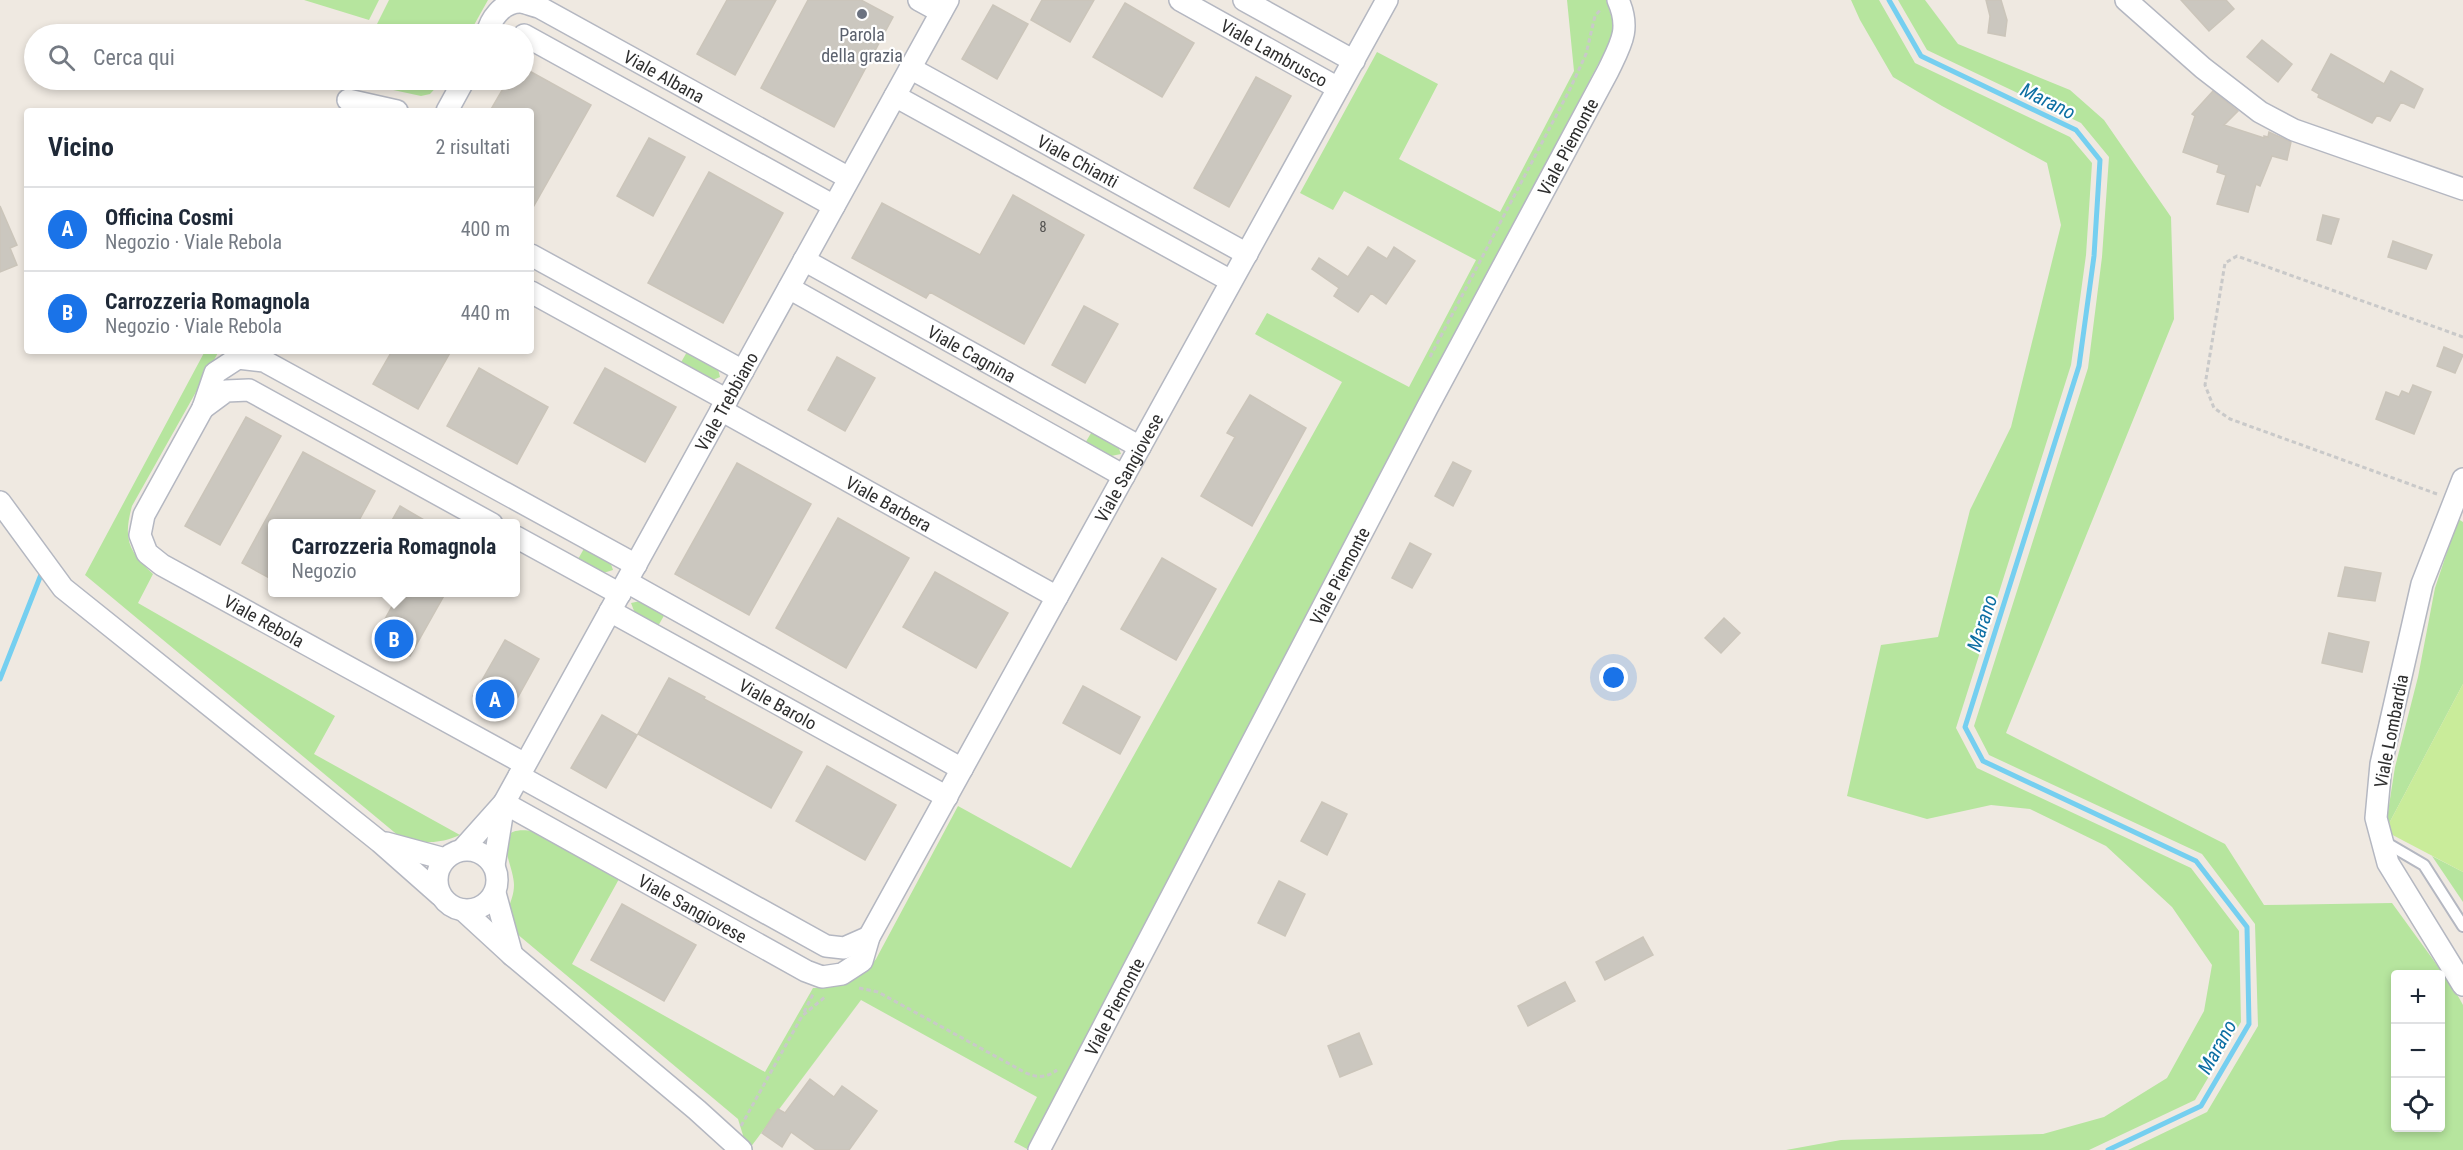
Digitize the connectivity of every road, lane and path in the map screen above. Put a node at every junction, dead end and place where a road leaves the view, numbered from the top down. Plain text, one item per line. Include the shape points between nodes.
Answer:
1 (919, 0) edge
2 (1180, 0) edge
3 (1244, 0) edge
4 (1387, 0) edge
5 (2126, 0) edge
6 (1614, 2) edge
7 (945, 6) edge
8 (489, 24) edge
9 (534, 41) edge
10 (1354, 61) junction
11 (910, 68) junction
12 (1338, 88) junction
13 (459, 90) edge
14 (895, 96) junction
15 (348, 100) dead end
16 (384, 108) edge
17 (449, 108) edge
18 (849, 178) junction
19 (2463, 189) edge
20 (834, 206) junction
21 (1247, 254) junction
22 (534, 257) edge
23 (804, 260) junction
24 (1232, 281) junction
25 (789, 288) junction
26 (534, 294) edge
27 (2463, 337) edge
28 (1426, 364) dead end
29 (743, 371) junction
30 (724, 405) junction
31 (203, 408) junction
32 (1140, 447) junction
33 (1124, 476) junction
34 (2463, 479) edge
35 (2453, 500) junction
36 (0, 502) edge
37 (483, 519) edge
38 (514, 519) edge
39 (520, 523) edge
40 (520, 539) edge
41 (623, 588) junction
42 (1057, 597) junction
43 (962, 769) junction
44 (522, 770) junction
45 (947, 796) junction
46 (504, 803) junction
47 (2381, 840) junction
48 (380, 842) junction
49 (453, 854) junction
50 (494, 866) junction
51 (495, 893) junction
52 (440, 895) junction
53 (463, 910) junction
54 (2463, 926) edge
55 (869, 937) junction
56 (512, 955) junction
57 (2460, 978) edge
58 (827, 985) junction
59 (850, 987) dead end
60 (802, 1016) junction
61 (1062, 1061) dead end
62 (736, 1145) edge
63 (1039, 1150) edge

1 - 7 street
2 - 12 street, Viale Lambrusco
3 - 10 street, Viale Lambrusco
4 - 10 street, Viale Sangiovese
5 - 19 street via 2260,112 2294,130
6 - 28 path via 1595,16 1586,54 1570,89
6 - 63 street, Viale Piemonte via 1624,14 1625,26 1608,71
7 - 11 street, Viale Trebbiano
8 - 18 street, Viale Albana via 505,6 520,2 539,7
9 - 20 street, Viale Albana
10 - 12 street, Viale Sangiovese
11 - 14 street, Viale Trebbiano
11 - 21 street, Viale Chianti
12 - 21 street, Viale Sangiovese
13 - 17 street
14 - 18 street, Viale Trebbiano
14 - 24 street, Viale Chianti
15 - 16 street
18 - 20 street, Viale Trebbiano
20 - 23 street, Viale Trebbiano
21 - 24 street, Viale Sangiovese
22 - 29 street
23 - 25 street, Viale Trebbiano
23 - 32 street, Viale Cagnina
24 - 32 street, Viale Sangiovese
25 - 29 street, Viale Trebbiano
25 - 33 street, Viale Cagnina
26 - 30 street
27 - 35 path via 2237,256 2225,263 2205,385 2214,408 2230,419
29 - 30 street, Viale Trebbiano
30 - 41 street, Viale Trebbiano
30 - 42 street, Viale Barbera
31 - 37 street, Viale Rebola via 226,391 249,390
31 - 38 street, Viale Rebola via 215,372 238,358 264,361
31 - 44 street, Viale Rebola via 144,515 140,535 147,553
32 - 33 street, Viale Sangiovese
33 - 42 street, Viale Sangiovese
34 - 35 street, Viale Lombardia
35 - 47 street, Viale Lombardia via 2422,584 2381,764 2376,818
36 - 48 street via 63,588
39 - 41 street, Viale Rebola
40 - 41 street
41 - 43 street, Viale Barolo
41 - 44 street, Viale Trebbiano
41 - 45 street, Viale Barolo
42 - 43 street, Viale Sangiovese
43 - 45 street, Viale Sangiovese
44 - 46 street, Viale Trebbiano
44 - 55 street, Viale Sangiovese via 826,946 844,948
45 - 55 street, Viale Sangiovese
46 - 49 street, Viale Trebbiano
46 - 50 street, Viale Trebbiano
46 - 58 street, Viale Sangiovese
47 - 54 lane via 2424,865
47 - 57 street, Viale Lombardia via 2400,885
48 - 49 street
48 - 52 street
49 - 50 street via 480,853
49 - 52 street via 437,876
50 - 51 street
51 - 53 street via 482,906
51 - 56 street
52 - 53 street
53 - 56 street
55 - 58 street, Viale Sangiovese via 862,961
56 - 62 street
58 - 60 path
58 - 60 path via 818,1001
59 - 61 path via 878,992 1037,1077 1056,1071
60 - 62 path

